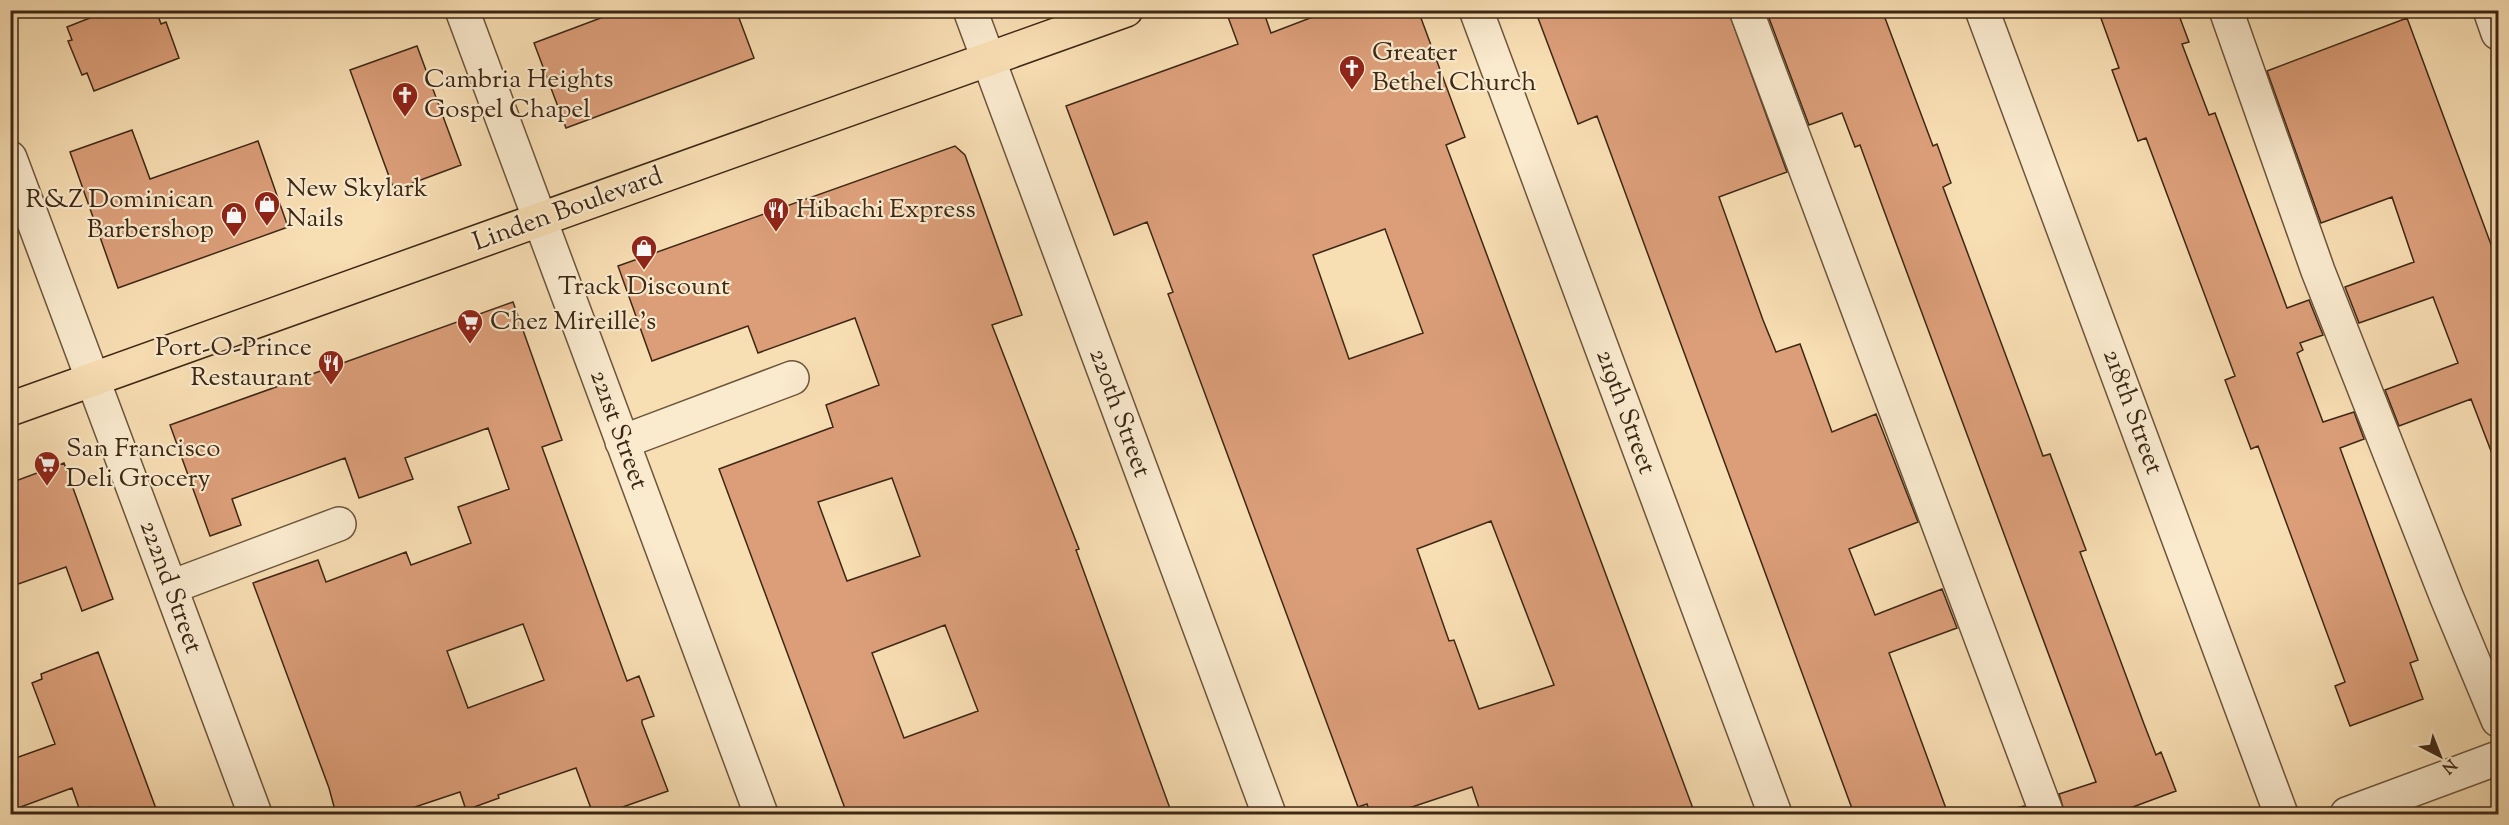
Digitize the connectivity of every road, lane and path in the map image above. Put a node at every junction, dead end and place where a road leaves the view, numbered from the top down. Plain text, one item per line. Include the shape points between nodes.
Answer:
1 (462, 10) edge
2 (970, 10) edge
3 (1126, 10) edge
4 (1476, 10) edge
5 (1746, 10) edge
6 (1982, 10) edge
7 (2226, 10) edge
8 (2490, 10) edge
9 (2499, 33) edge
10 (988, 60) junction
11 (10, 158) edge
12 (540, 220) junction
13 (792, 378) dead end
14 (93, 380) junction
15 (10, 409) edge
16 (622, 442) junction
17 (339, 524) dead end
18 (171, 587) junction
19 (2499, 720) edge
20 (2499, 758) edge
21 (255, 814) edge
22 (761, 814) edge
23 (1269, 814) edge
24 (1775, 814) edge
25 (2048, 814) edge
26 (2281, 814) edge
27 (2347, 814) edge

1 - 12 street, 221st Street
2 - 10 street, 220th Street
3 - 10 main road, Linden Boulevard
4 - 24 street, 219th Street
5 - 25 street
6 - 26 street, 218th Street
7 - 19 street via 2318,271
8 - 9 street
10 - 12 main road, Linden Boulevard
10 - 23 street, 220th Street
11 - 14 street, 222nd Street
12 - 14 main road, Linden Boulevard
12 - 16 street, 221st Street
13 - 16 street
14 - 15 main road, Linden Boulevard
14 - 18 street, 222nd Street
16 - 22 street, 221st Street
17 - 18 street
18 - 21 street, 222nd Street
20 - 27 street

